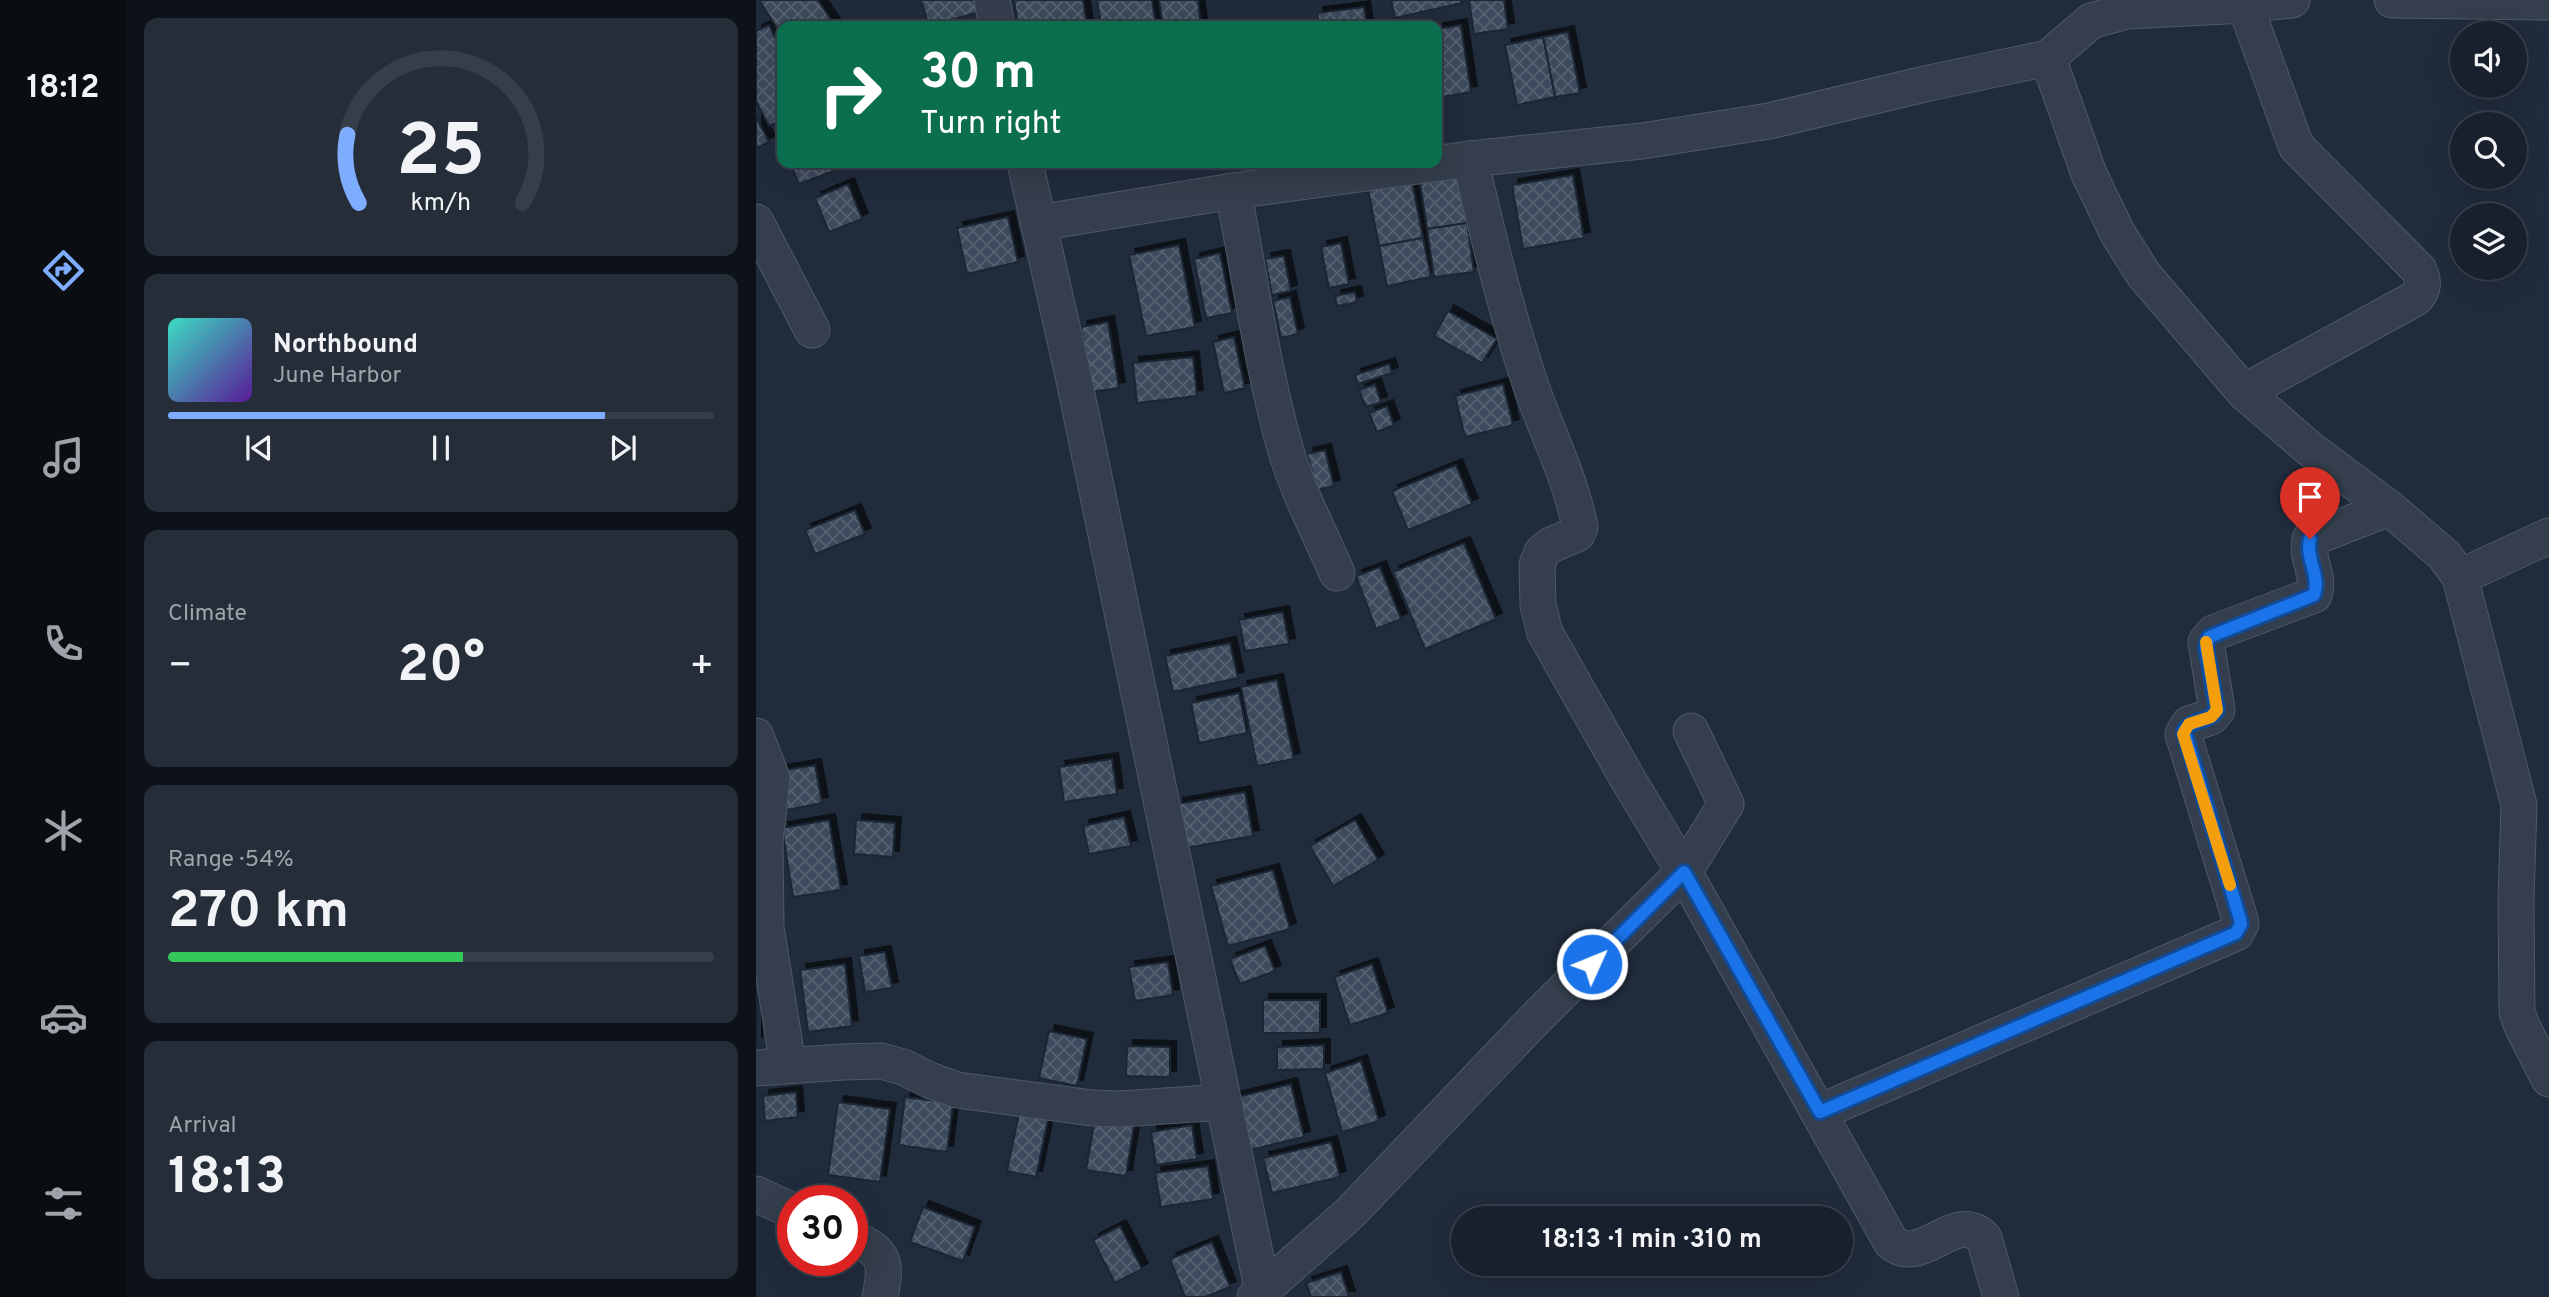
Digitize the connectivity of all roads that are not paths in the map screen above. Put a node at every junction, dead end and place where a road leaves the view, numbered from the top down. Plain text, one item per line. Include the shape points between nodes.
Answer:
1 (992, 0) edge
2 (2292, 0) edge
3 (2392, 0) edge
4 (2549, 2) edge
5 (2245, 5) junction
6 (996, 21) edge
7 (2049, 58) junction
8 (1470, 159) junction
9 (1442, 163) edge
10 (1026, 168) edge
11 (1403, 168) edge
12 (1233, 191) junction
13 (756, 222) edge
14 (1038, 223) junction
15 (812, 330) dead end
16 (2244, 392) junction
17 (2389, 508) junction
18 (2549, 536) edge
19 (1337, 573) dead end
20 (2460, 577) junction
21 (1691, 731) dead end
22 (756, 736) edge
23 (1684, 872) junction
24 (772, 1066) edge
25 (2549, 1079) edge
26 (1224, 1102) junction
27 (1820, 1112) junction
28 (756, 1194) edge
29 (777, 1204) edge
30 (868, 1245) edge
31 (1260, 1294) edge
32 (880, 1297) edge
33 (2001, 1297) edge

1 - 6 street
2 - 5 street
3 - 4 street
5 - 7 street via 2127,11 2091,21
5 - 16 street via 2296,146 2418,270 2423,290
7 - 8 street via 1769,121 1642,141
7 - 16 street via 2089,174 2118,234 2144,275
8 - 9 street
8 - 23 street via 1508,310 1580,527 1577,534 1542,552 1537,565 1538,606 1545,633
10 - 14 street
11 - 12 street
12 - 14 street
12 - 19 street via 1284,446
13 - 15 street
14 - 26 street
16 - 17 street
17 - 20 street via 2444,555
17 - 27 street via 2310,539 2308,549 2317,582 2314,595 2213,634 2206,642 2217,710 2211,717 2189,724 2183,734 2240,919 2239,930
18 - 20 street
20 - 25 street via 2519,805 2517,1012
21 - 23 street via 1726,804
22 - 24 street via 772,778 765,854
23 - 27 street
23 - 31 street via 1528,1026 1350,1213
24 - 26 street via 881,1062 957,1090 1092,1108
26 - 31 street
27 - 33 street via 1891,1242 1906,1251 1914,1250 1961,1229 1978,1231
28 - 29 street
30 - 32 street via 882,1257 885,1272

